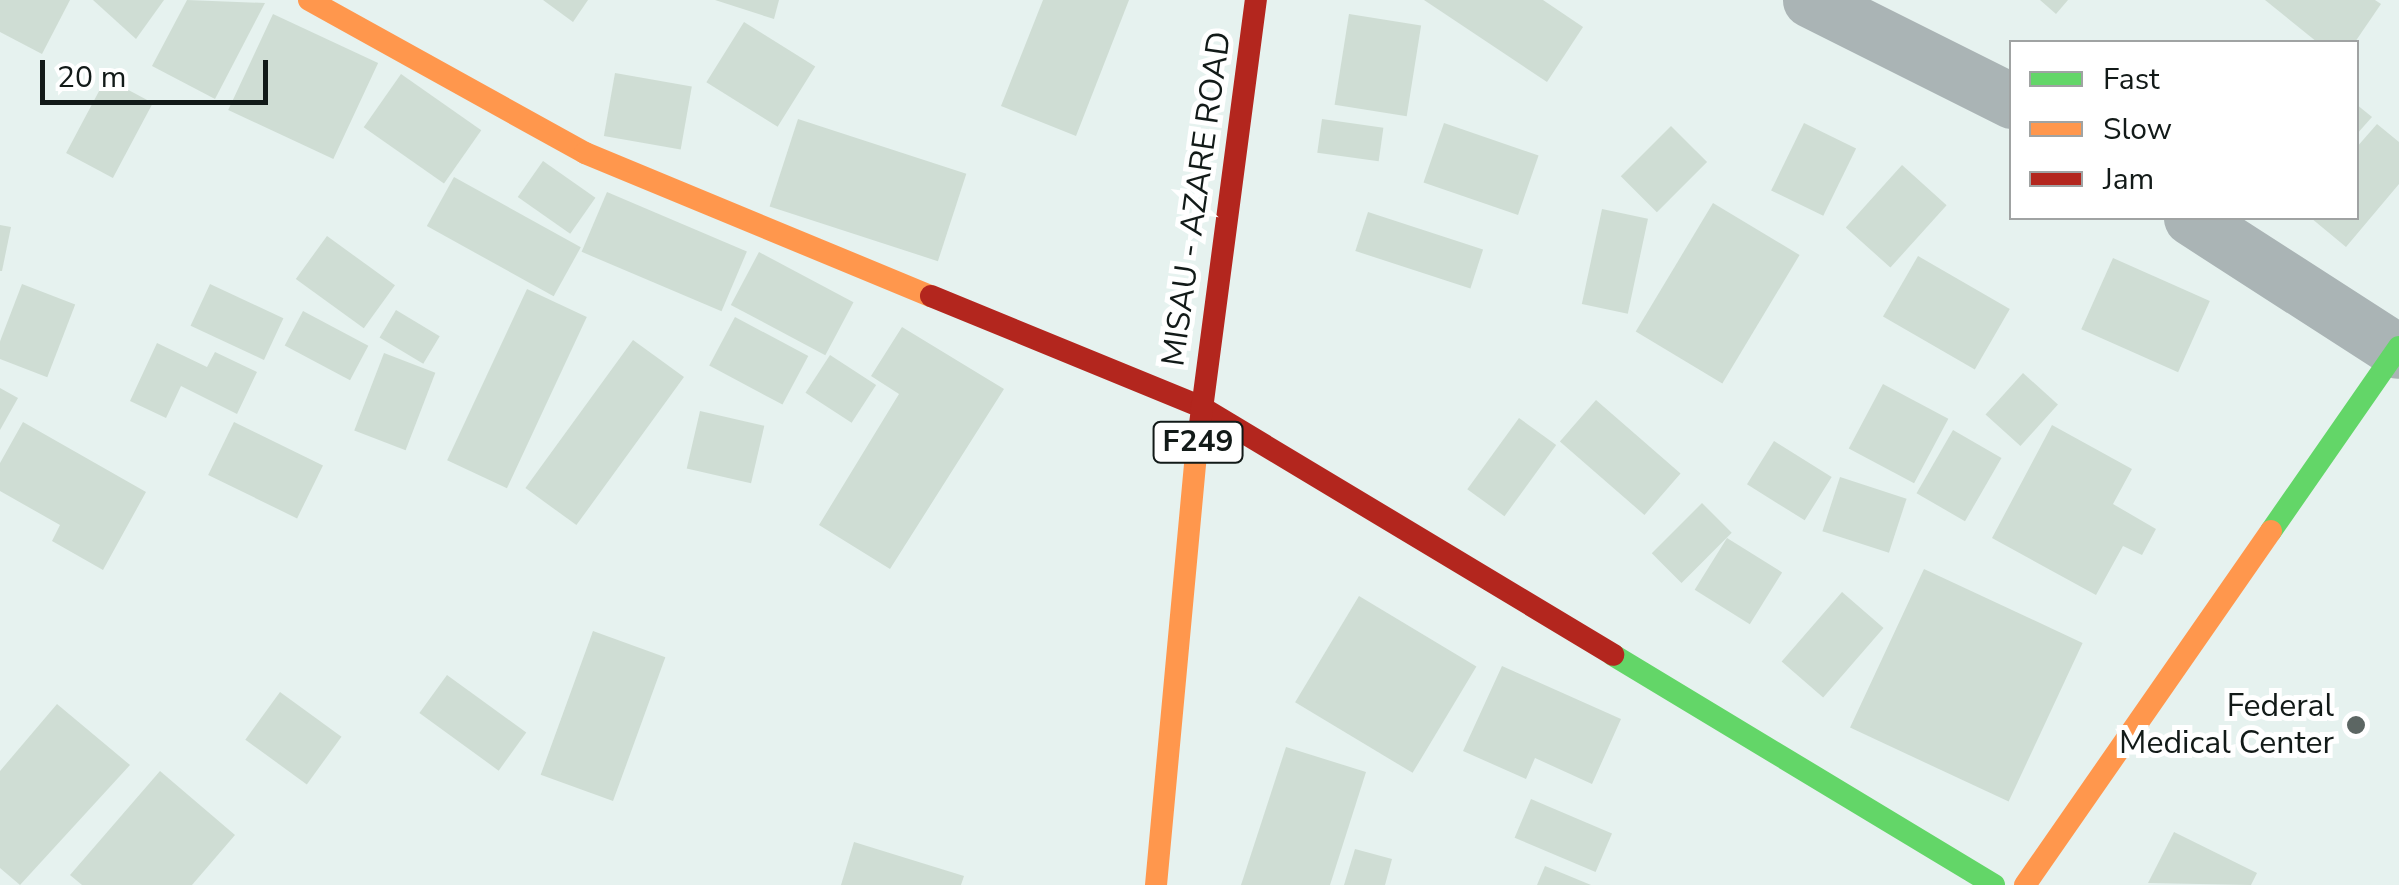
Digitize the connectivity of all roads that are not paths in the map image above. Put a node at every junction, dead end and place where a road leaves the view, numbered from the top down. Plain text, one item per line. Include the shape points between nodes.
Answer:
1 (309, 0) edge
2 (1256, 0) edge
3 (1810, 0) edge
4 (2009, 100) edge
5 (2194, 220) edge
6 (2398, 349) edge
7 (1201, 407) junction
8 (1156, 885) edge
9 (1994, 885) edge
10 (2025, 885) edge

1 - 7 street via 585,152
2 - 7 street, MISAU - AZARE ROAD / F249
3 - 4 street
5 - 6 street
6 - 10 street
7 - 8 street, MISAU - AZARE ROAD / F249
7 - 9 street

